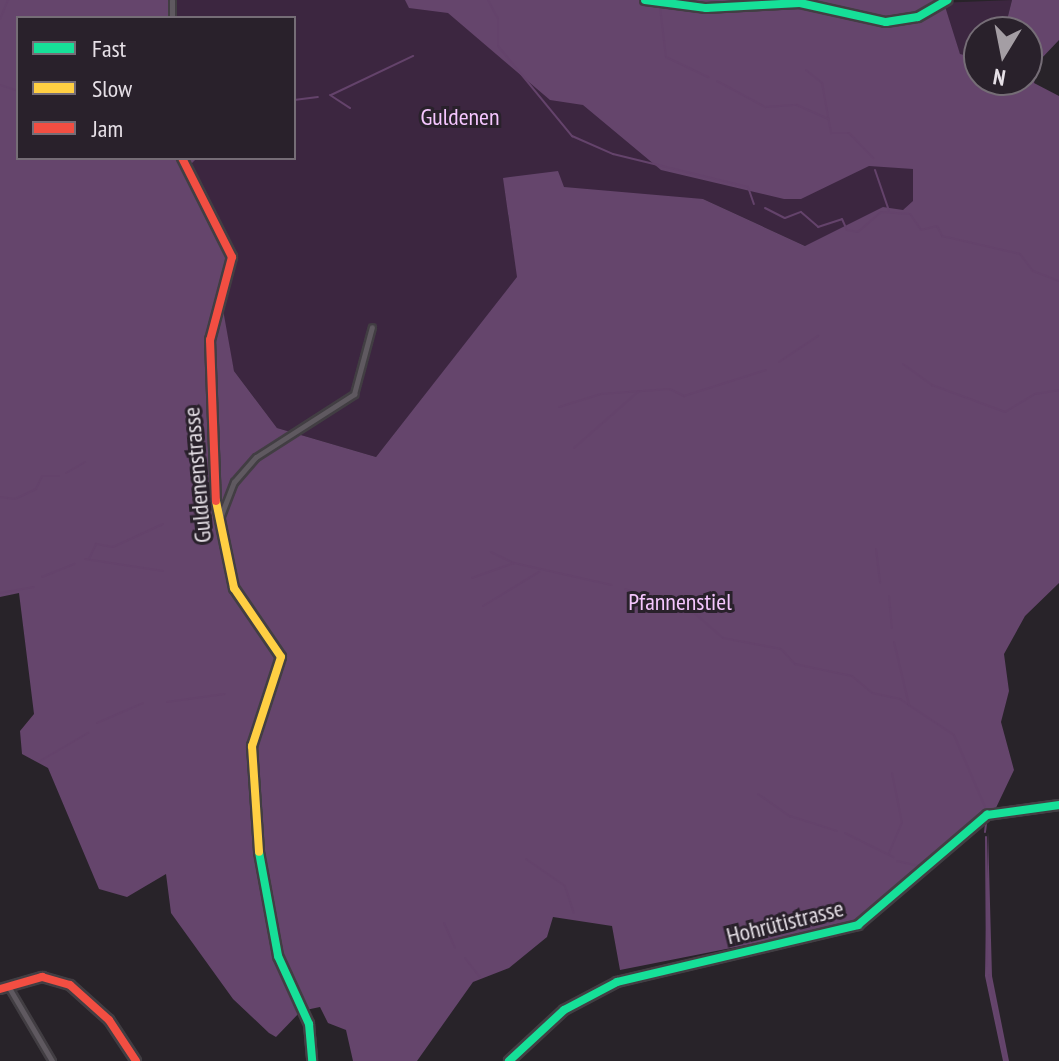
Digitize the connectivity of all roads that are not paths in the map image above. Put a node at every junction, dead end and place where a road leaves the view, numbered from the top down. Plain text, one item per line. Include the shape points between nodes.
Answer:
1 (645, 0) edge
2 (947, 0) edge
3 (183, 160) edge
4 (372, 327) dead end
5 (219, 518) junction
6 (1059, 805) edge
7 (4, 987) edge
8 (52, 1061) edge
9 (136, 1061) edge
10 (312, 1061) edge
11 (509, 1061) edge

1 - 2 street via 706,8 800,3 896,22
3 - 5 street, Guldenenstrasse via 232,257 210,340
4 - 5 street via 354,394 256,457 234,482
5 - 10 street, Guldenenstrasse via 234,588 281,657 252,746 257,842 276,950 304,1010
6 - 11 street, Hohrütistrasse via 987,815 858,925 603,988 564,1010
7 - 8 street
7 - 9 street via 42,977 70,985 109,1020

